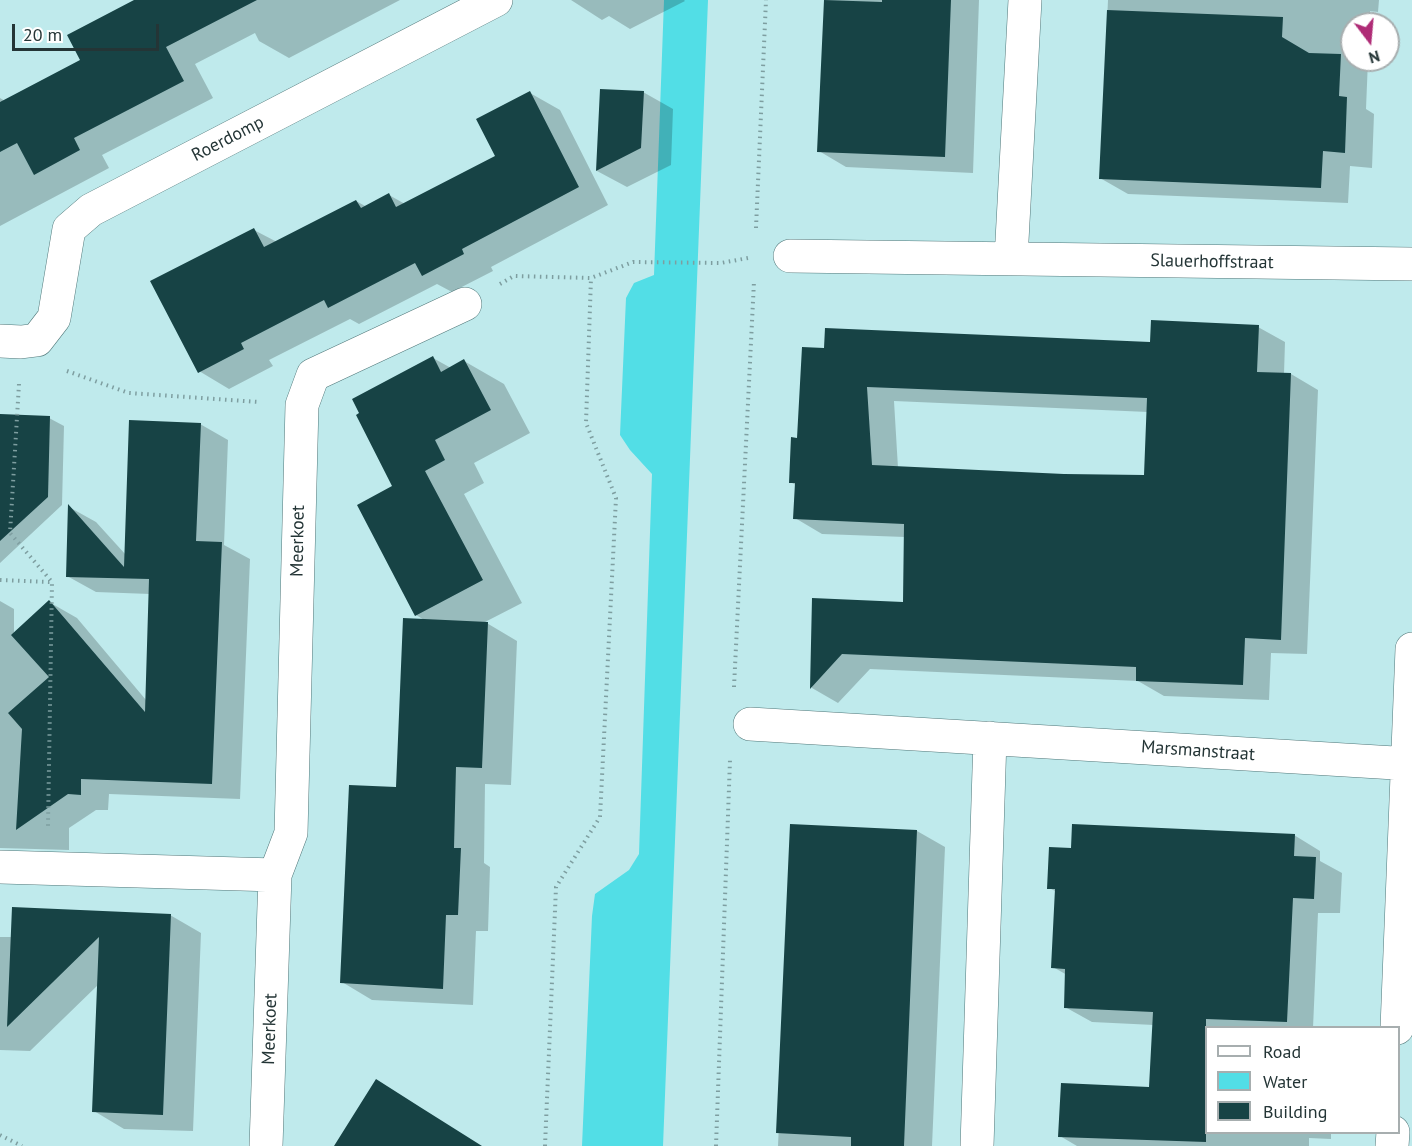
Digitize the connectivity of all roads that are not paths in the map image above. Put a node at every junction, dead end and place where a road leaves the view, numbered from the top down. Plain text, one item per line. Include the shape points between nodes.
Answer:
1 (496, 0) edge
2 (1025, 0) edge
3 (790, 256) dead end
4 (1011, 259) junction
5 (1412, 264) edge
6 (465, 304) road end
7 (19, 341) edge
8 (1412, 650) edge
9 (750, 724) dead end
10 (990, 738) junction
11 (1410, 764) edge
12 (0, 867) edge
13 (275, 875) junction
14 (1397, 1026) edge
15 (266, 1146) edge
16 (977, 1146) edge

1 - 7 street, Roerdomp via 91,210 69,229 54,318
2 - 4 street
3 - 4 street, Slauerhoffstraat
4 - 5 street, Slauerhoffstraat
6 - 13 street, Meerkoet via 313,375 302,405 291,833
8 - 11 street
9 - 10 street, Marsmanstraat
10 - 11 street, Marsmanstraat
10 - 16 street
11 - 14 street
12 - 13 street
13 - 15 street, Meerkoet

